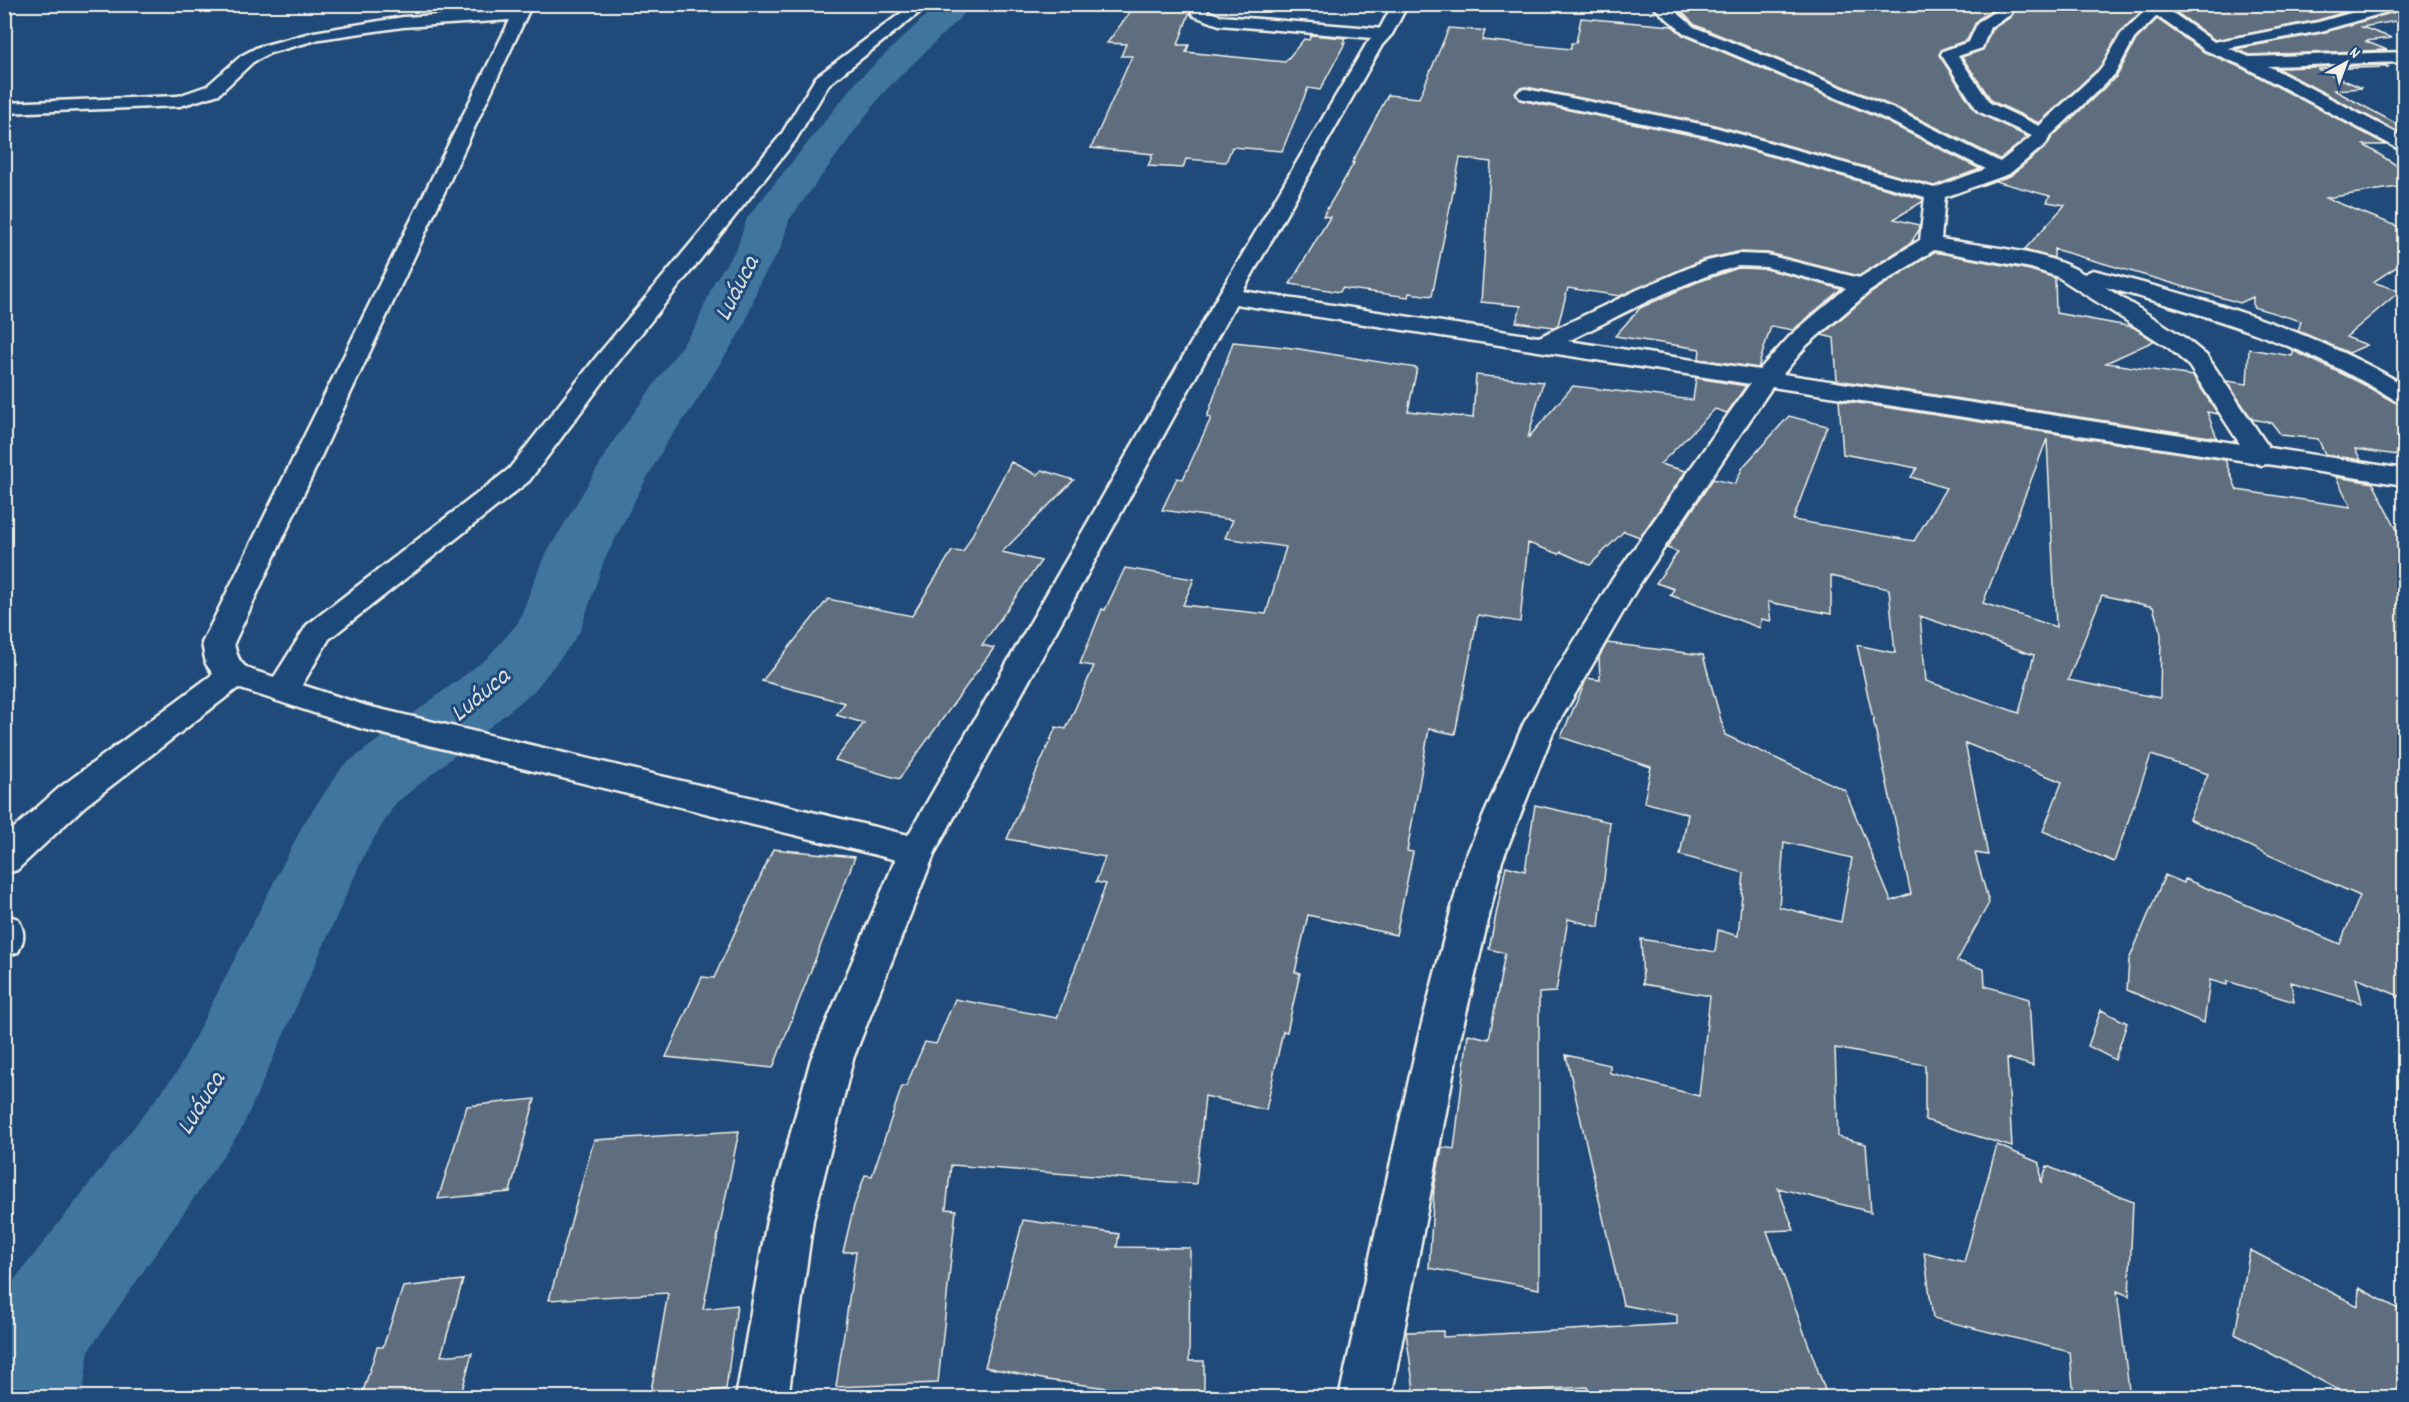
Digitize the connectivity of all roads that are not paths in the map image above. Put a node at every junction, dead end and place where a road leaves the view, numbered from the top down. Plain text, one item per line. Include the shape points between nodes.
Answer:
1 (923, 4) edge
2 (1203, 4) edge
3 (1401, 4) edge
4 (1658, 4) edge
5 (2009, 4) edge
6 (2400, 4) edge
7 (2152, 7) edge
8 (523, 10) edge
9 (1384, 34) junction
10 (2211, 46) junction
11 (2404, 57) edge
12 (2247, 62) junction
13 (1526, 94) dead end
14 (4, 108) edge
15 (2041, 134) junction
16 (2404, 144) edge
17 (2002, 170) junction
18 (1935, 195) junction
19 (1930, 243) junction
20 (2052, 266) junction
21 (1862, 286) junction
22 (1229, 296) junction
23 (1543, 344) junction
24 (1765, 379) junction
25 (2404, 395) edge
26 (2262, 457) junction
27 (2404, 477) edge
28 (232, 675) junction
29 (282, 691) junction
30 (917, 851) junction
31 (4, 860) edge
32 (4, 930) edge
33 (4, 941) edge
34 (762, 1398) edge
35 (1365, 1398) edge

1 - 29 street via 822,81 789,136 519,475 318,632
2 - 9 street via 1199,13 1219,20
3 - 9 street
4 - 17 street via 1689,30 1890,114
5 - 15 street via 2005,12 1983,25 1976,45 1949,54 1984,107
6 - 10 street via 2321,26
7 - 10 street
7 - 15 street via 2127,37 2109,71
8 - 14 street via 319,34 264,50 247,59 213,90 180,101
8 - 28 street via 218,643 222,664
9 - 22 street via 1375,43
10 - 12 street
11 - 12 street
12 - 16 street
13 - 18 street via 1710,131
15 - 17 street via 2040,140
17 - 18 street
18 - 19 street
19 - 20 street
19 - 21 street
20 - 25 street via 2159,295 2294,340 2361,369
20 - 26 street via 2177,343 2198,361
21 - 23 street via 1767,261 1738,260 1645,295
21 - 24 street via 1799,340
22 - 23 street
22 - 30 street
23 - 24 street
24 - 26 street
24 - 35 street via 1623,587 1536,732 1484,861 1439,1039
26 - 27 street
28 - 29 street
28 - 31 street via 72,797
29 - 30 street via 363,717
30 - 34 street via 832,1059 790,1220
32 - 33 street

